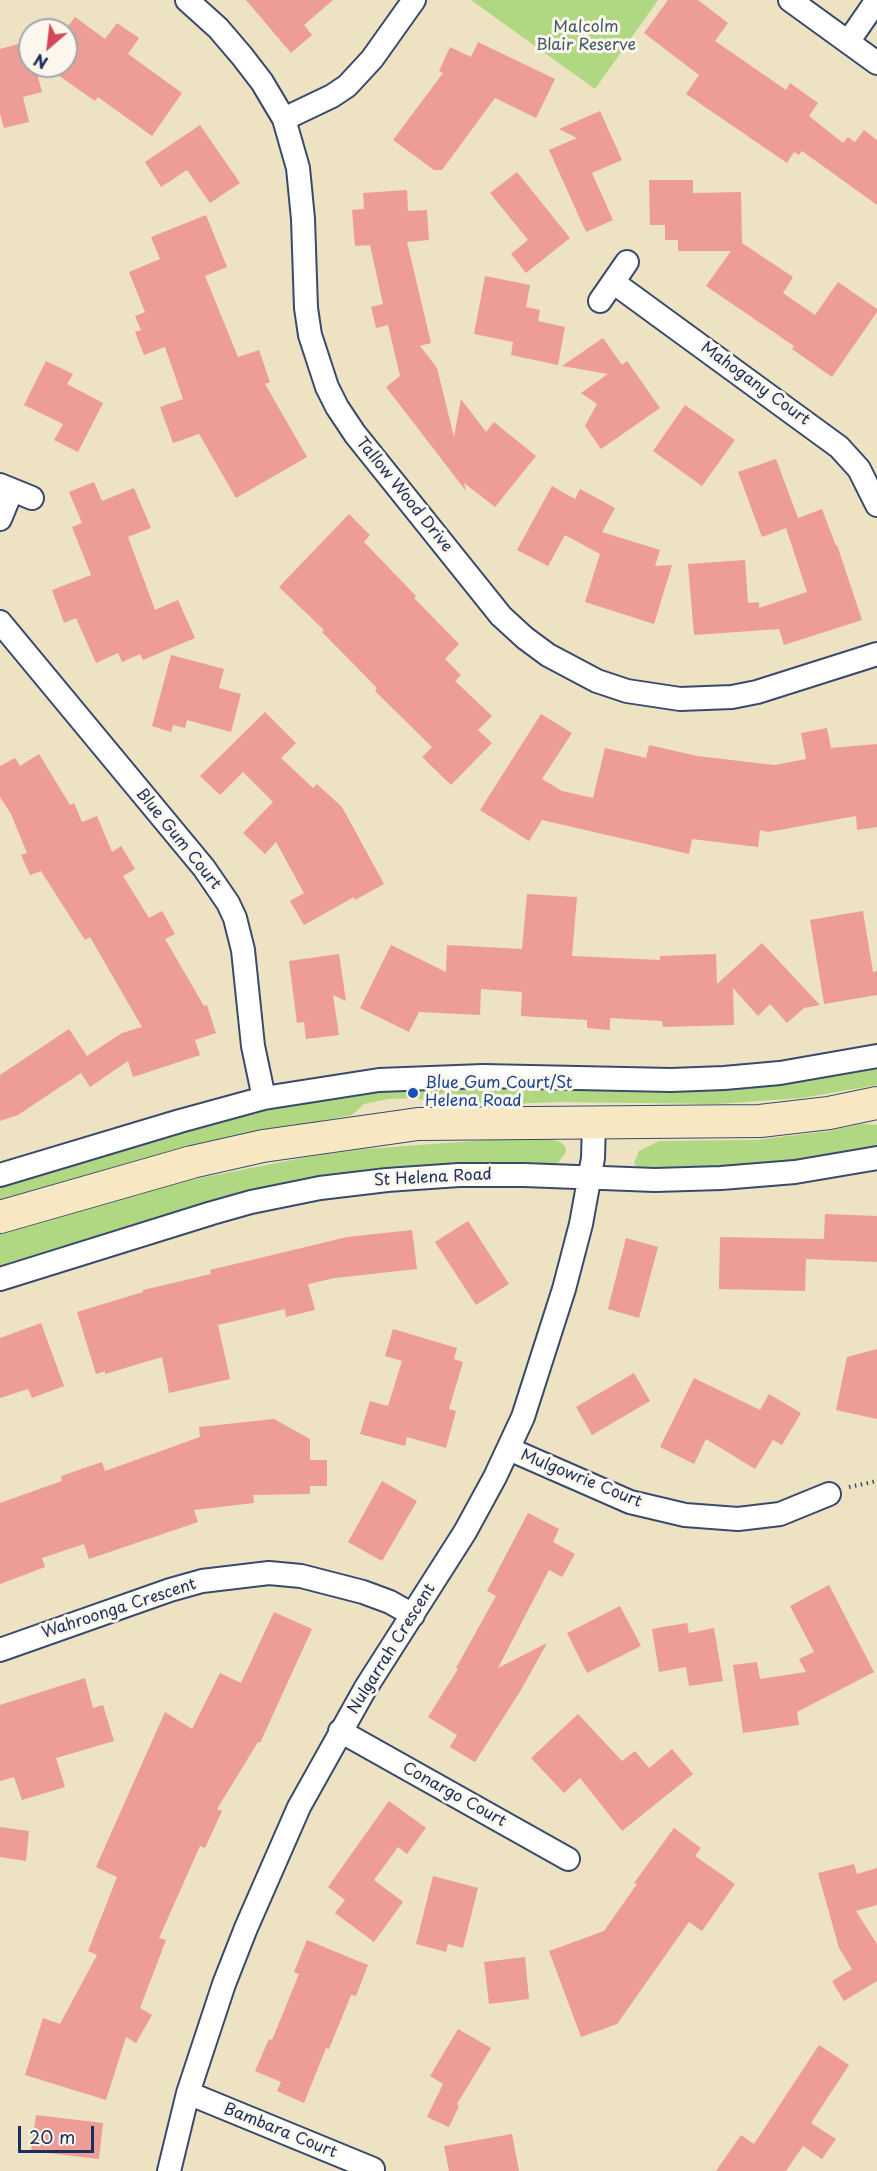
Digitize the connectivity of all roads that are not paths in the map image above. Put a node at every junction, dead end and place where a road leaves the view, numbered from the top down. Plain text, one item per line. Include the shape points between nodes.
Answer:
1 (187, 0) edge
2 (414, 0) edge
3 (790, 0) edge
4 (877, 0) edge
5 (848, 42) junction
6 (877, 63) edge
7 (284, 119) junction
8 (627, 262) dead end
9 (613, 282) junction
10 (600, 301) dead end
11 (14, 491) edge
12 (877, 505) edge
13 (0, 519) edge
14 (0, 622) edge
15 (877, 654) edge
16 (877, 1056) edge
17 (264, 1098) junction
18 (877, 1103) edge
19 (594, 1122) junction
20 (877, 1158) edge
21 (0, 1175) edge
22 (590, 1178) junction
23 (0, 1217) edge
24 (0, 1279) edge
25 (509, 1449) junction
26 (829, 1494) dead end
27 (413, 1615) junction
28 (0, 1650) edge
29 (340, 1731) junction
30 (568, 1859) dead end
31 (188, 2093) junction
32 (373, 2169) dead end
33 (169, 2171) edge

1 - 7 street, Tallow Wood Drive via 242,56
2 - 7 street via 372,60 347,86
3 - 5 street
4 - 5 street
5 - 6 street
7 - 15 street, Tallow Wood Drive via 298,168 310,335 327,387 355,434 501,616 525,638 597,681 627,691 680,699 716,699 757,692
8 - 9 street
9 - 10 street
9 - 12 street, Mahogany Court via 834,442 859,469
11 - 13 street
14 - 17 street, Blue Gum Court via 204,868 228,903 243,950 253,1046
16 - 17 street via 780,1073 724,1078 432,1077 379,1080
17 - 21 street
18 - 19 main road via 760,1121
19 - 22 street, Nulgarrah Crescent
19 - 23 main road via 418,1124 263,1146 192,1162
20 - 22 street, St Helena Road via 758,1176
22 - 24 street, St Helena Road via 459,1175 320,1188 212,1213
22 - 25 street, Nulgarrah Crescent via 564,1289 536,1381
25 - 26 street, Mulgowrie Court via 630,1502 685,1515 738,1519 780,1514
25 - 27 street, Nulgarrah Crescent
27 - 28 street, Wahroonga Crescent via 352,1588 301,1576 269,1574 202,1581 170,1590
27 - 29 street, Nulgarrah Crescent
29 - 30 street, Conargo Court
29 - 31 street, Nulgarrah Crescent via 299,1807 246,1928
31 - 32 street, Bambara Court
31 - 33 street, Nulgarrah Crescent

